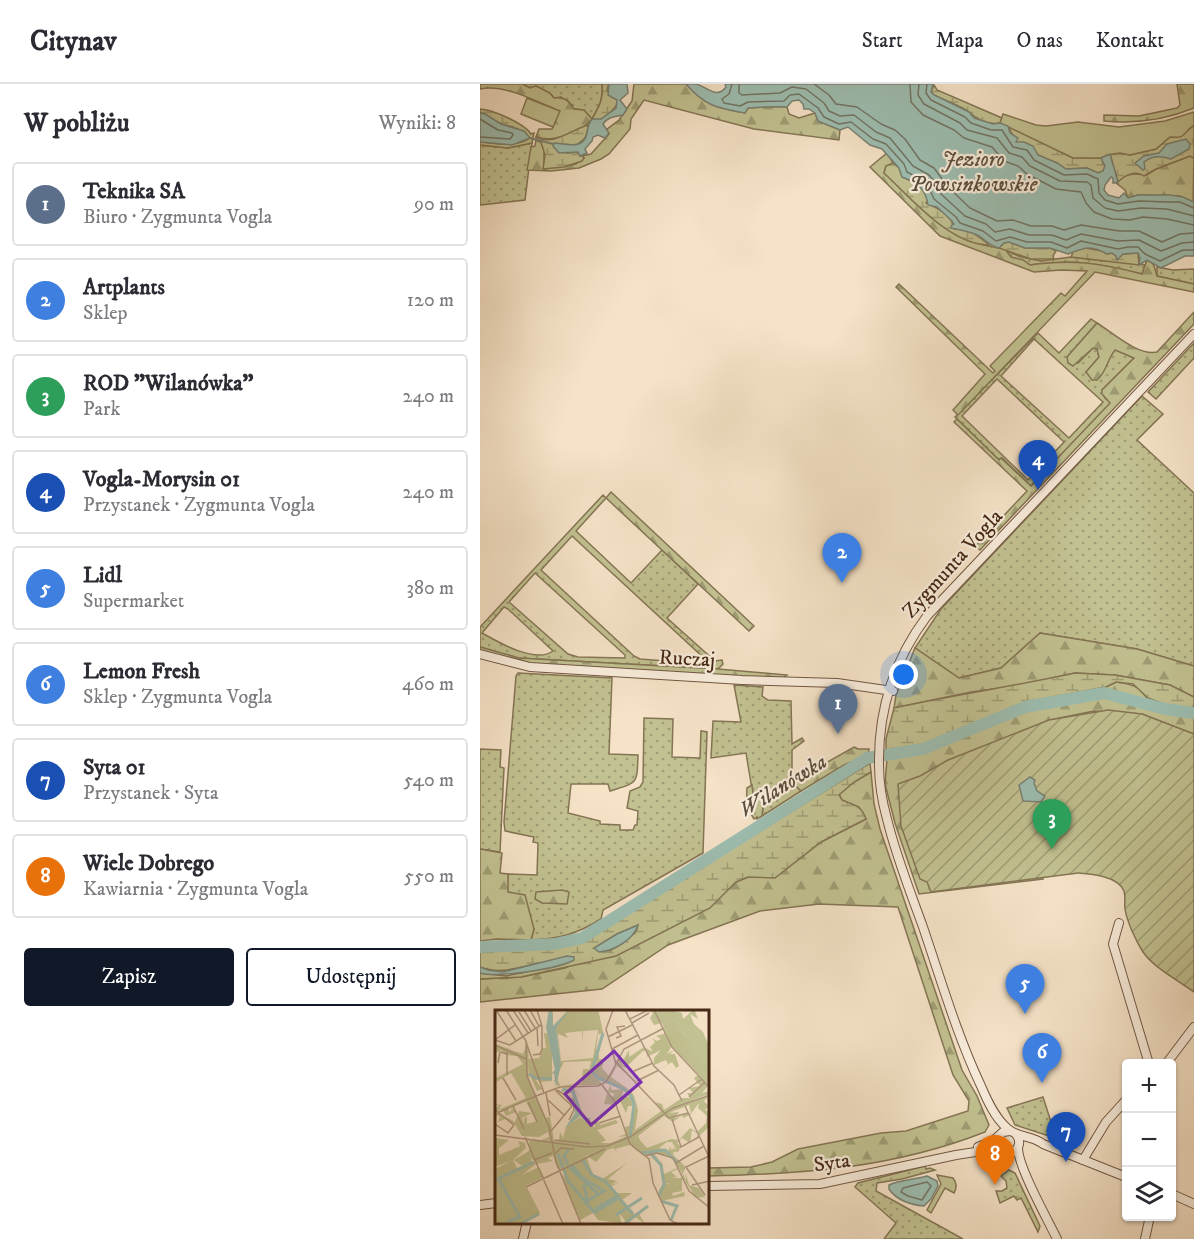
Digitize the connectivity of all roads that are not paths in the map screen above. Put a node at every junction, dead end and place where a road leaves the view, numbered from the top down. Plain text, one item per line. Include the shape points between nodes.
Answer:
1 (1194, 334) edge
2 (480, 654) edge
3 (891, 691) junction
4 (1119, 923) dead end
5 (1194, 1028) edge
6 (1148, 1059) edge
7 (1170, 1059) edge
8 (1122, 1104) edge
9 (990, 1106) junction
10 (1013, 1132) junction
11 (998, 1137) junction
12 (1043, 1144) junction
13 (1018, 1147) junction
14 (1003, 1152) junction
15 (958, 1155) junction
16 (1083, 1160) junction
17 (1122, 1175) edge
18 (1030, 1183) junction
19 (710, 1186) edge
20 (1176, 1196) edge
21 (495, 1203) edge
22 (1194, 1204) edge
23 (480, 1205) edge
24 (1149, 1221) edge
25 (527, 1224) edge
26 (523, 1239) edge
27 (1057, 1239) edge
28 (1145, 1239) edge

1 - 3 street, Zygmunta Vogla via 938,603 914,636
2 - 3 street, Ruczaj via 530,667 837,682
3 - 9 street, Zygmunta Vogla via 879,748 884,805 964,1046
4 - 6 street via 1113,944
5 - 7 street
8 - 16 street
9 - 10 street, Zygmunta Vogla
9 - 11 street, Zygmunta Vogla
10 - 11 street via 1003,1132
10 - 12 street
10 - 13 street via 1019,1140
11 - 14 street via 996,1142
11 - 15 street, Syta
12 - 13 street
12 - 16 street
13 - 14 street via 1013,1153
13 - 18 street
14 - 15 street, Syta via 991,1149
14 - 18 street
15 - 19 street, Syta via 832,1183
16 - 17 street
18 - 27 street
20 - 22 street
21 - 23 street
24 - 28 street
25 - 26 street

